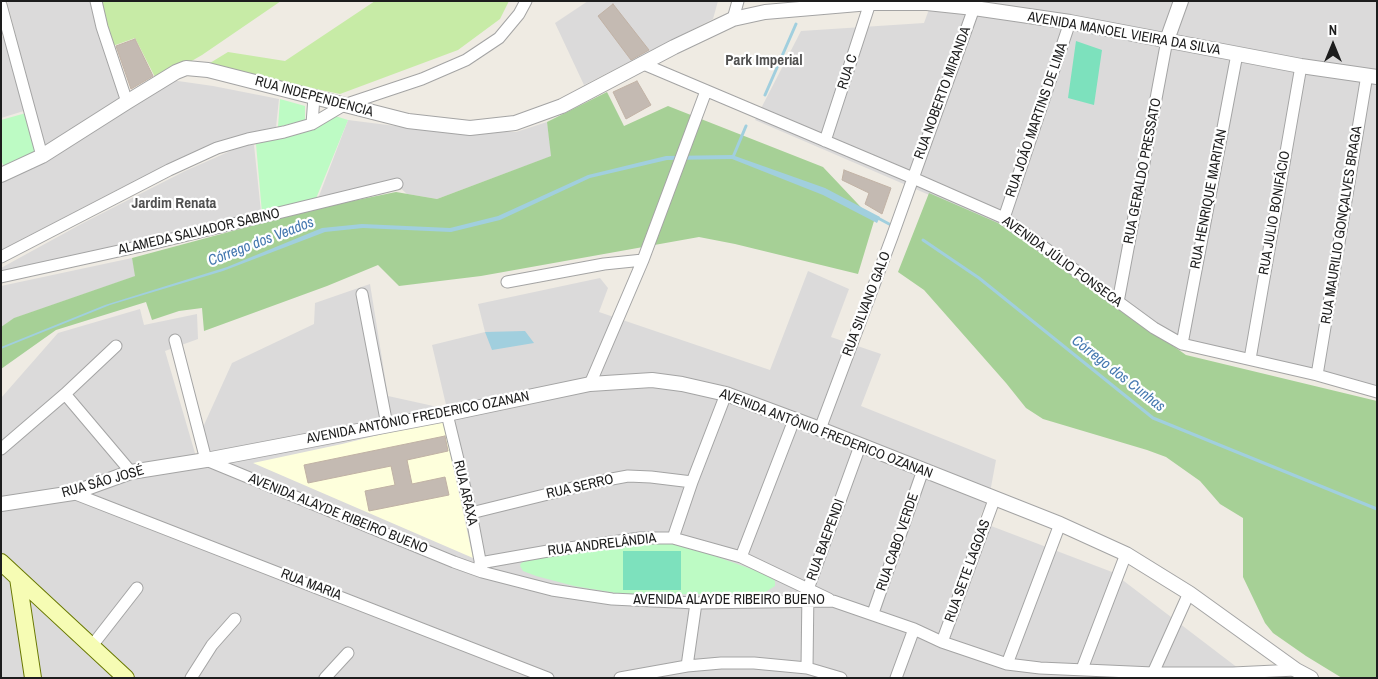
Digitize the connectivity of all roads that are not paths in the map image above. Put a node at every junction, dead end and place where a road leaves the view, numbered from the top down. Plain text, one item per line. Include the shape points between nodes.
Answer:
1 (96, 1) edge
2 (526, 1) edge
3 (738, 1) edge
4 (1182, 1) edge
5 (870, 3) junction
6 (974, 8) junction
7 (2, 10) edge
8 (733, 19) junction
9 (1070, 22) junction
10 (1167, 40) junction
11 (1236, 54) junction
12 (641, 63) junction
13 (1301, 66) junction
14 (1372, 76) edge
15 (706, 91) junction
16 (314, 96) junction
17 (127, 102) junction
18 (344, 105) junction
19 (312, 124) junction
20 (825, 141) junction
21 (42, 156) junction
22 (1, 175) edge
23 (912, 178) junction
24 (397, 184) dead end
25 (1004, 218) junction
26 (1, 256) edge
27 (643, 260) junction
28 (1, 278) edge
29 (507, 282) dead end
30 (362, 294) dead end
31 (1118, 302) junction
32 (175, 340) dead end
33 (1182, 344) junction
34 (116, 346) dead end
35 (1250, 359) junction
36 (1317, 374) junction
37 (590, 384) junction
38 (1377, 392) edge
39 (65, 394) junction
40 (726, 394) junction
41 (447, 414) junction
42 (794, 420) junction
43 (387, 425) junction
44 (820, 429) junction
45 (860, 446) junction
46 (1, 449) edge
47 (206, 460) junction
48 (923, 470) junction
49 (131, 472) junction
50 (692, 482) junction
51 (73, 493) junction
52 (994, 500) junction
53 (1, 504) edge
54 (471, 513) junction
55 (1060, 524) junction
56 (673, 538) junction
57 (1126, 554) junction
58 (740, 557) junction
59 (1, 562) edge
60 (481, 568) junction
61 (18, 578) junction
62 (137, 588) dead end
63 (1189, 593) junction
64 (807, 595) junction
65 (696, 603) junction
66 (873, 614) junction
67 (235, 618) dead end
68 (914, 629) junction
69 (942, 642) junction
70 (91, 647) junction
71 (348, 653) dead end
72 (1007, 664) junction
73 (687, 666) junction
74 (807, 668) junction
75 (1082, 669) junction
76 (1296, 670) junction
77 (1153, 673) junction
78 (33, 678) edge
79 (126, 678) edge
80 (191, 678) edge
81 (325, 678) edge
82 (548, 678) edge
83 (620, 678) edge
84 (840, 678) edge
85 (896, 678) edge
86 (1311, 678) edge

1 - 17 street
2 - 18 street via 498,38 466,60 422,79
3 - 8 street
4 - 10 street
5 - 6 street, AVENIDA MANOEL VIEIRA DA SILVA via 927,3
5 - 8 street, AVENIDA MANOEL VIEIRA DA SILVA via 766,12
5 - 20 street, RUA C
6 - 9 street, AVENIDA MANOEL VIEIRA DA SILVA
6 - 23 street, RUA NOBERTO MIRANDA
7 - 21 street
8 - 12 street, AVENIDA MANOEL VIEIRA DA SILVA
9 - 10 street, AVENIDA MANOEL VIEIRA DA SILVA
9 - 25 street, RUA JOÃO MARTINS DE LIMA
10 - 11 street, AVENIDA MANOEL VIEIRA DA SILVA
10 - 31 street, RUA GERALDO PRESSATO
11 - 13 street, AVENIDA MANOEL VIEIRA DA SILVA
11 - 33 street, RUA HENRIQUE MARITAN
12 - 15 street, AVENIDA JÚLIO FONSECA
12 - 18 street, RUA INDEPENDENCIA via 562,106 515,123 470,128 408,121
13 - 14 street, AVENIDA MANOEL VIEIRA DA SILVA
13 - 35 street, RUA JULIO BONIFÁCIO
14 - 36 street, RUA MAURILIO GONÇALVES BRAGA
15 - 20 street, AVENIDA JÚLIO FONSECA
15 - 27 street
16 - 17 street, RUA INDEPENDENCIA via 186,68
16 - 18 street, RUA INDEPENDENCIA
16 - 19 street
17 - 21 street, RUA INDEPENDENCIA
18 - 19 street
19 - 26 street via 217,148
20 - 23 street, AVENIDA JÚLIO FONSECA
21 - 22 street, RUA INDEPENDENCIA
23 - 25 street, AVENIDA JÚLIO FONSECA
23 - 44 street, RUA SILVANO GALO
24 - 28 street, ALAMEDA SALVADOR SABINO
25 - 31 street, AVENIDA JÚLIO FONSECA
27 - 29 street
27 - 37 street
30 - 43 street
31 - 33 street, AVENIDA JÚLIO FONSECA
32 - 47 street
33 - 35 street, AVENIDA JÚLIO FONSECA
34 - 39 street
35 - 36 street, AVENIDA JÚLIO FONSECA
36 - 38 street, AVENIDA JÚLIO FONSECA
37 - 40 street, AVENIDA ANTÔNIO FREDERICO OZANAN via 652,380
37 - 41 street, AVENIDA ANTÔNIO FREDERICO OZANAN
39 - 46 street
39 - 49 street
40 - 42 street, AVENIDA ANTÔNIO FREDERICO OZANAN
40 - 50 street
41 - 43 street, AVENIDA ANTÔNIO FREDERICO OZANAN
41 - 54 street, RUA ARAXA
42 - 44 street, AVENIDA ANTÔNIO FREDERICO OZANAN
42 - 58 street
43 - 47 street, AVENIDA ANTÔNIO FREDERICO OZANAN
44 - 45 street, AVENIDA ANTÔNIO FREDERICO OZANAN
45 - 48 street, AVENIDA ANTÔNIO FREDERICO OZANAN
45 - 64 street, RUA BAEPENDI
47 - 49 street, RUA SÃO JOSÉ
47 - 60 street, AVENIDA ALAYDE RIBEIRO BUENO via 454,562
48 - 52 street, AVENIDA ANTÔNIO FREDERICO OZANAN
48 - 66 street, RUA CABO VERDE
49 - 51 street, RUA SÃO JOSÉ
50 - 54 street, RUA SERRO via 628,476
50 - 56 street
51 - 53 street, RUA SÃO JOSÉ
51 - 82 street, RUA MARIA
52 - 55 street, AVENIDA ANTÔNIO FREDERICO OZANAN
52 - 69 street, RUA SETE LAGOAS
54 - 60 street, RUA ARAXA
55 - 57 street, AVENIDA ANTÔNIO FREDERICO OZANAN
55 - 72 street
56 - 58 street, RUA ANDRELÂNDIA
56 - 60 street, RUA ANDRELÂNDIA via 640,538 548,551
57 - 63 street, AVENIDA ANTÔNIO FREDERICO OZANAN
57 - 75 street
58 - 64 street, RUA ANDRELÂNDIA
59 - 61 main road
60 - 65 street, AVENIDA ALAYDE RIBEIRO BUENO via 552,590 612,599
61 - 70 main road
61 - 78 main road
62 - 70 street
63 - 76 street, AVENIDA ANTÔNIO FREDERICO OZANAN
63 - 77 street
64 - 65 street, AVENIDA ALAYDE RIBEIRO BUENO
64 - 66 street, AVENIDA ALAYDE RIBEIRO BUENO
64 - 74 street, RUA BAEPENDI
65 - 73 street
66 - 68 street, AVENIDA ALAYDE RIBEIRO BUENO
67 - 80 street via 212,645
68 - 69 street, AVENIDA ALAYDE RIBEIRO BUENO
68 - 85 street
69 - 72 street, AVENIDA ALAYDE RIBEIRO BUENO
70 - 79 main road
71 - 81 street
72 - 75 street, AVENIDA ALAYDE RIBEIRO BUENO
73 - 74 street via 754,663
73 - 83 street
74 - 84 street
75 - 77 street, AVENIDA ALAYDE RIBEIRO BUENO
76 - 77 street, AVENIDA ALAYDE RIBEIRO BUENO
76 - 86 street, AVENIDA ANTÔNIO FREDERICO OZANAN

